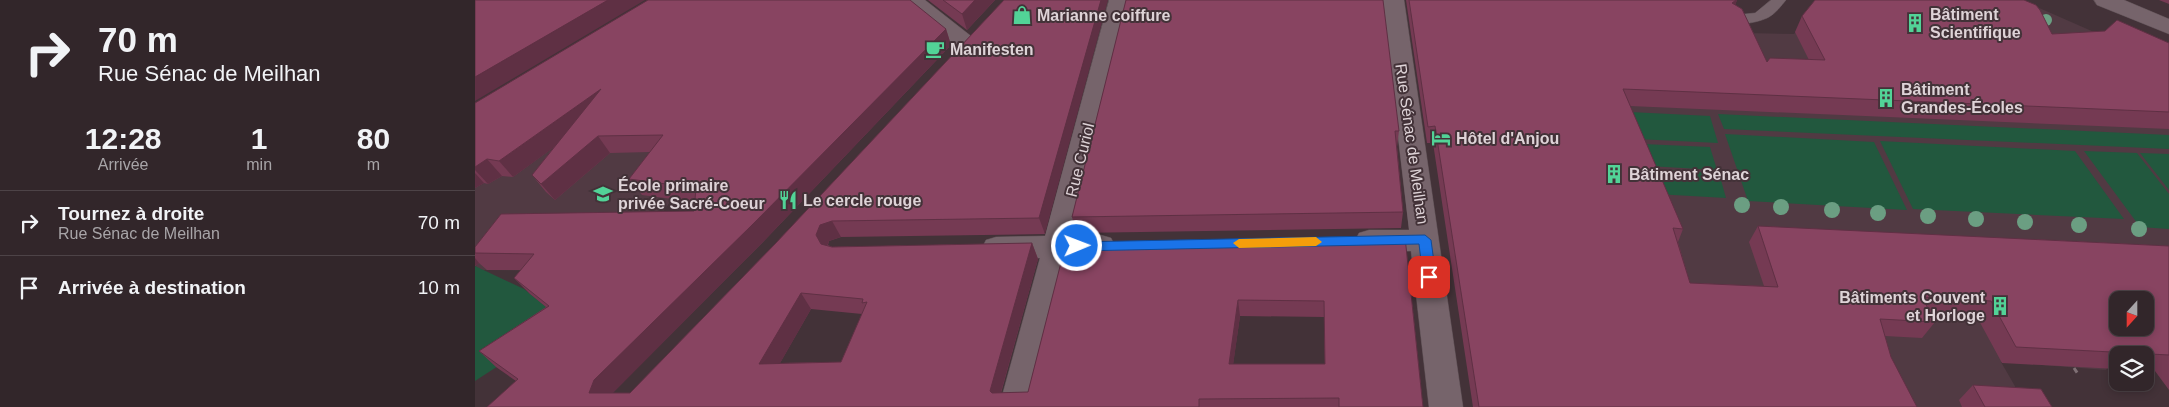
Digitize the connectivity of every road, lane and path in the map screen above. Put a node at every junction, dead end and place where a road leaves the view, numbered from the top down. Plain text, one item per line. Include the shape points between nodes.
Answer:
1 (911, 0) edge
2 (1120, 0) edge
3 (1393, 0) edge
4 (1761, 0) edge
5 (1779, 0) edge
6 (2105, 0) edge
7 (2157, 0) edge
8 (1768, 13) junction
9 (2142, 16) junction
10 (1735, 18) edge
11 (2169, 27) edge
12 (948, 66) edge
13 (1425, 240) junction
14 (1345, 241) edge
15 (1127, 245) edge
16 (1058, 246) junction
17 (969, 248) edge
18 (2074, 368) edge
19 (2078, 374) dead end
20 (1016, 407) edge
21 (1446, 407) edge

1 - 12 street via 977,35
2 - 16 street, Rue Curiol
3 - 13 street, Rue Sénac de Meilhan
4 - 8 lane
5 - 8 lane
6 - 9 street
7 - 9 street
8 - 10 lane via 1750,19
9 - 11 street
13 - 14 street
13 - 21 street, Rue Sénac de Meilhan
15 - 16 street
16 - 17 street
16 - 20 street, Rue Curiol
18 - 19 path

